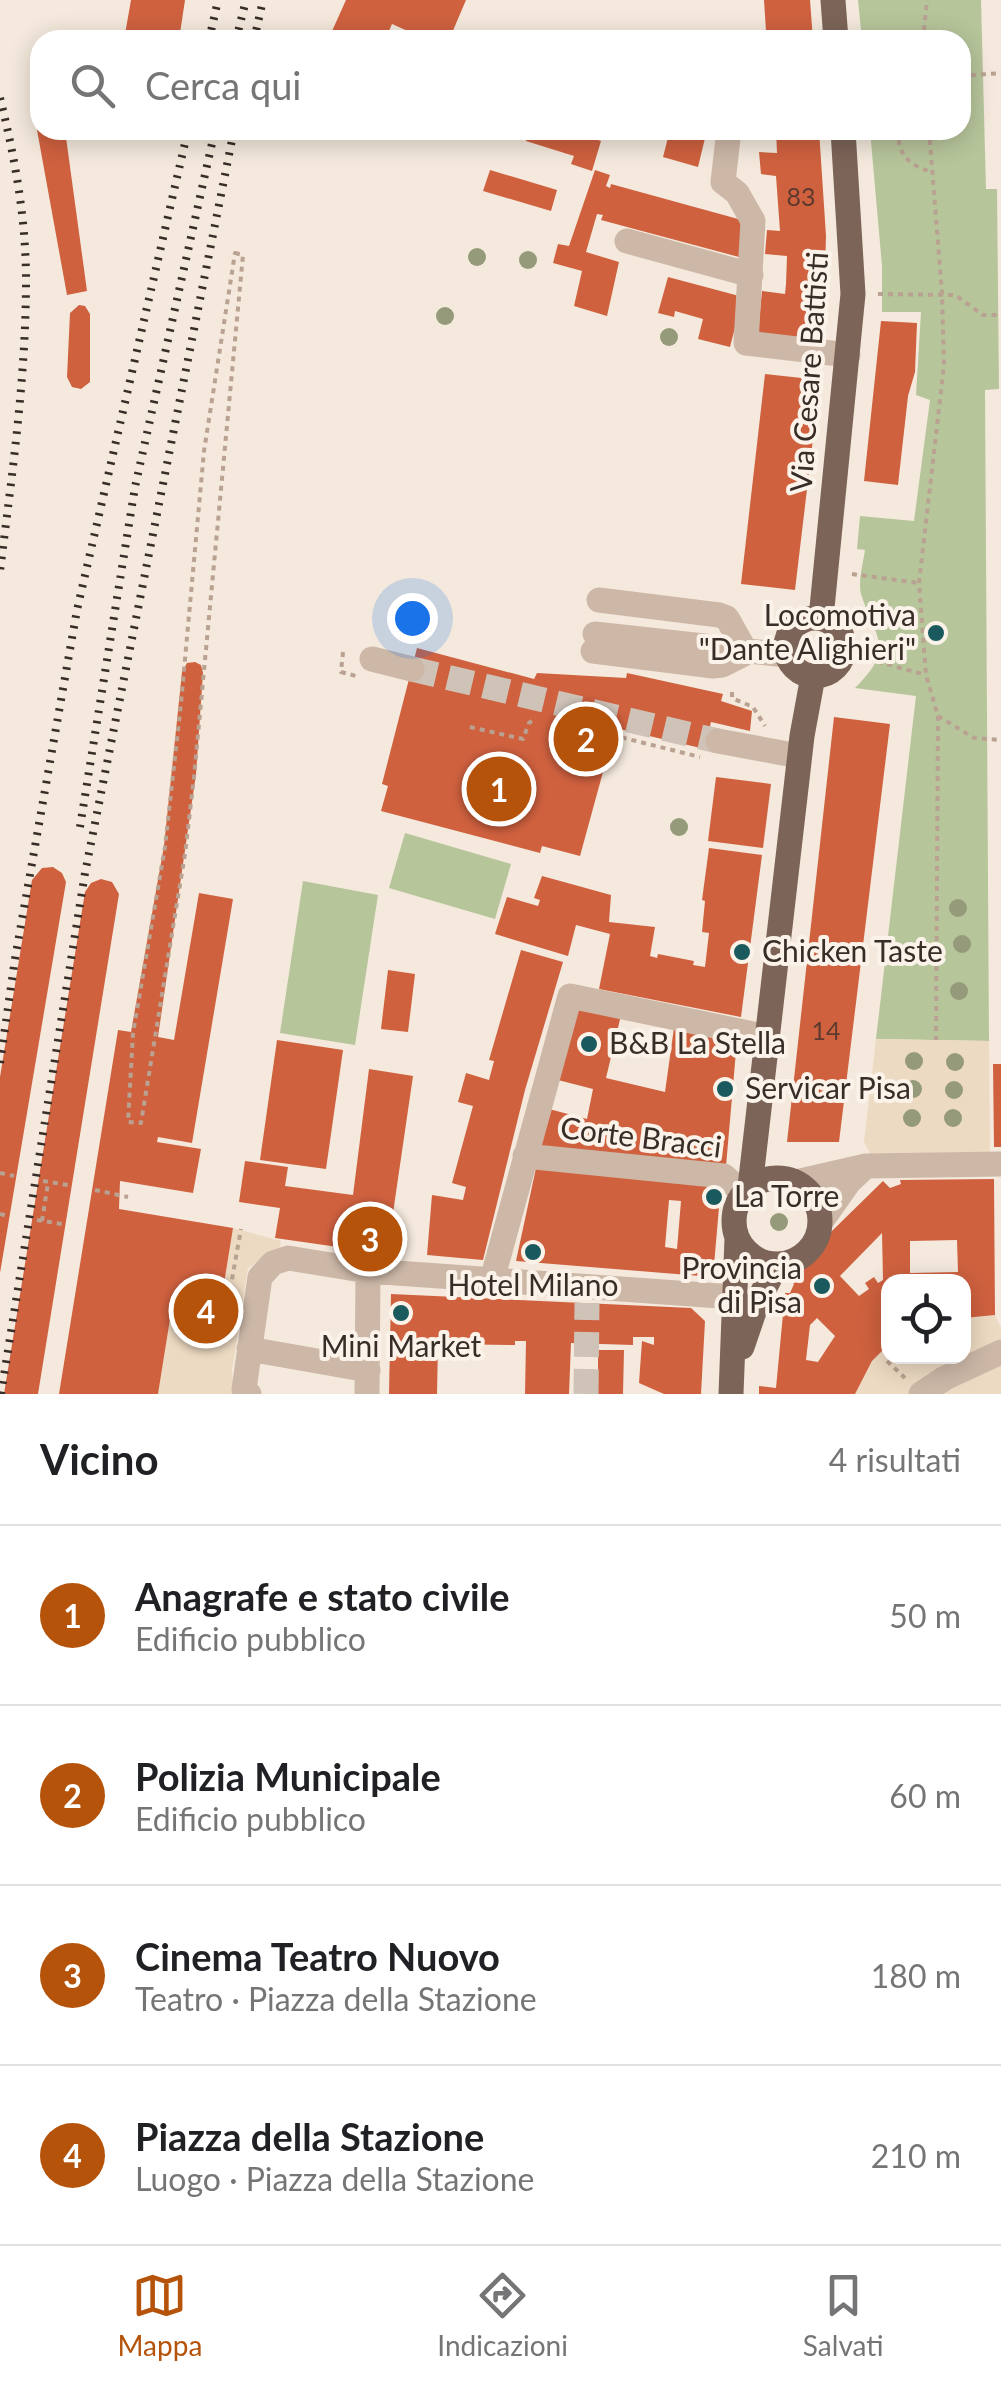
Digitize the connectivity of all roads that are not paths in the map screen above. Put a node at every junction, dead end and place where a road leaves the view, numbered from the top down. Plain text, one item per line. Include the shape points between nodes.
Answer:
1 (833, 0) edge
2 (835, 30) edge
3 (727, 140) edge
4 (844, 140) edge
5 (626, 241) dead end
6 (751, 275) junction
7 (848, 356) junction
8 (820, 618) junction
9 (741, 642) junction
10 (786, 655) junction
11 (372, 659) dead end
12 (412, 669) tunnel mouth
13 (813, 676) junction
14 (710, 749) tunnel mouth
15 (800, 756) junction
16 (768, 1038) junction
17 (758, 1122) junction
18 (526, 1156) junction
19 (1001, 1164) edge
20 (866, 1166) junction
21 (788, 1180) junction
22 (747, 1190) junction
23 (820, 1223) junction
24 (737, 1238) junction
25 (778, 1264) junction
26 (368, 1271) junction
27 (492, 1280) junction
28 (734, 1297) junction
29 (249, 1349) junction
30 (1001, 1352) edge
31 (368, 1382) edge
32 (916, 1389) edge
33 (731, 1392) edge
34 (249, 1394) edge

1 - 2 main road
3 - 6 street via 724,182 753,221
4 - 7 main road, Via Cesare Battisti via 853,264
5 - 6 street
6 - 7 street via 746,343
7 - 8 main road, Via Cesare Battisti
8 - 10 main road via 794,627
8 - 13 main road via 837,627 844,654 833,670
9 - 9 street via 719,615 596,625 714,666 722,666
9 - 10 street
10 - 13 main road via 797,670
11 - 12 street
13 - 15 main road
14 - 15 street
15 - 16 main road
16 - 17 main road
16 - 18 street via 570,996
17 - 21 main road via 767,1154
17 - 22 main road
18 - 22 street, Corte Bracci via 724,1176
18 - 27 street
19 - 20 street
20 - 21 street
20 - 23 street
21 - 22 main road via 759,1181
21 - 23 main road via 814,1199
22 - 24 main road via 734,1214
23 - 25 main road via 802,1257
24 - 25 main road via 754,1257
24 - 28 main road
25 - 33 main road via 750,1320
26 - 27 street
26 - 29 street via 288,1258 274,1263 260,1277
26 - 31 street
27 - 28 street
28 - 33 main road
29 - 31 street
29 - 34 street
30 - 32 street

